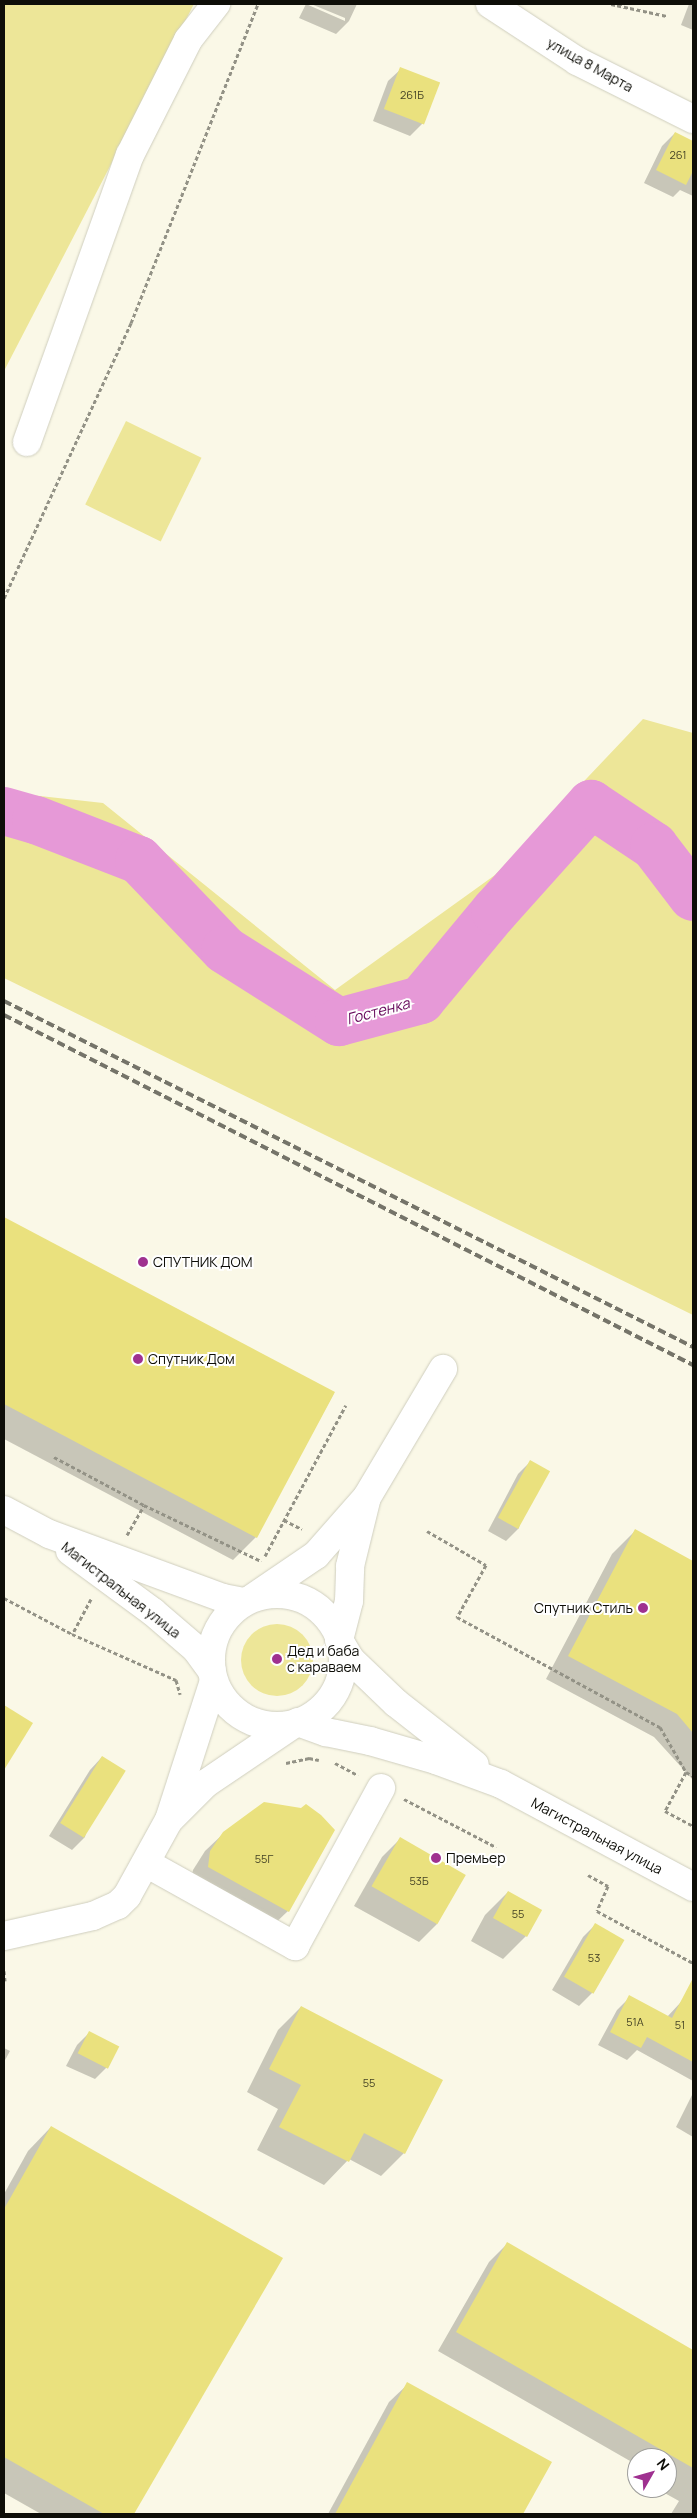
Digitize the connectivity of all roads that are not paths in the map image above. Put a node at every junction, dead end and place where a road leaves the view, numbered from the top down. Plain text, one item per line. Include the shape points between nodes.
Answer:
1 (216, 4) edge
2 (490, 4) edge
3 (693, 119) edge
4 (27, 442) dead end
5 (443, 1370) dead end
6 (367, 1497) junction
7 (4, 1510) edge
8 (109, 1568) junction
9 (249, 1600) junction
10 (339, 1640) junction
11 (213, 1676) junction
12 (295, 1724) junction
13 (501, 1784) junction
14 (381, 1788) road end
15 (169, 1820) junction
16 (146, 1863) junction
17 (693, 1887) edge
18 (4, 1936) edge

1 - 4 main road via 188,40 130,155
2 - 3 main road, улица 8 Марта via 576,61
5 - 6 main road
6 - 9 main road via 316,1555
6 - 10 main road via 350,1566 349,1601
7 - 8 main road, Магистральная улица
8 - 9 main road, Магистральная улица via 223,1598
8 - 11 main road, Магистральная улица via 196,1649
9 - 10 main road, Магистральная улица via 282,1594 308,1601 329,1619
9 - 11 main road via 228,1615 217,1632 212,1644
10 - 12 main road, Магистральная улица via 343,1658 338,1686 322,1708
10 - 13 main road, Магистральная улица via 351,1660 396,1704
11 - 12 main road, Магистральная улица via 222,1697 245,1718 277,1727
11 - 15 main road
12 - 13 main road, Магистральная улица via 436,1760
12 - 15 main road via 205,1784
13 - 17 main road, Магистральная улица
14 - 16 main road via 295,1946
15 - 16 main road
16 - 18 main road via 134,1887 118,1905 93,1916

